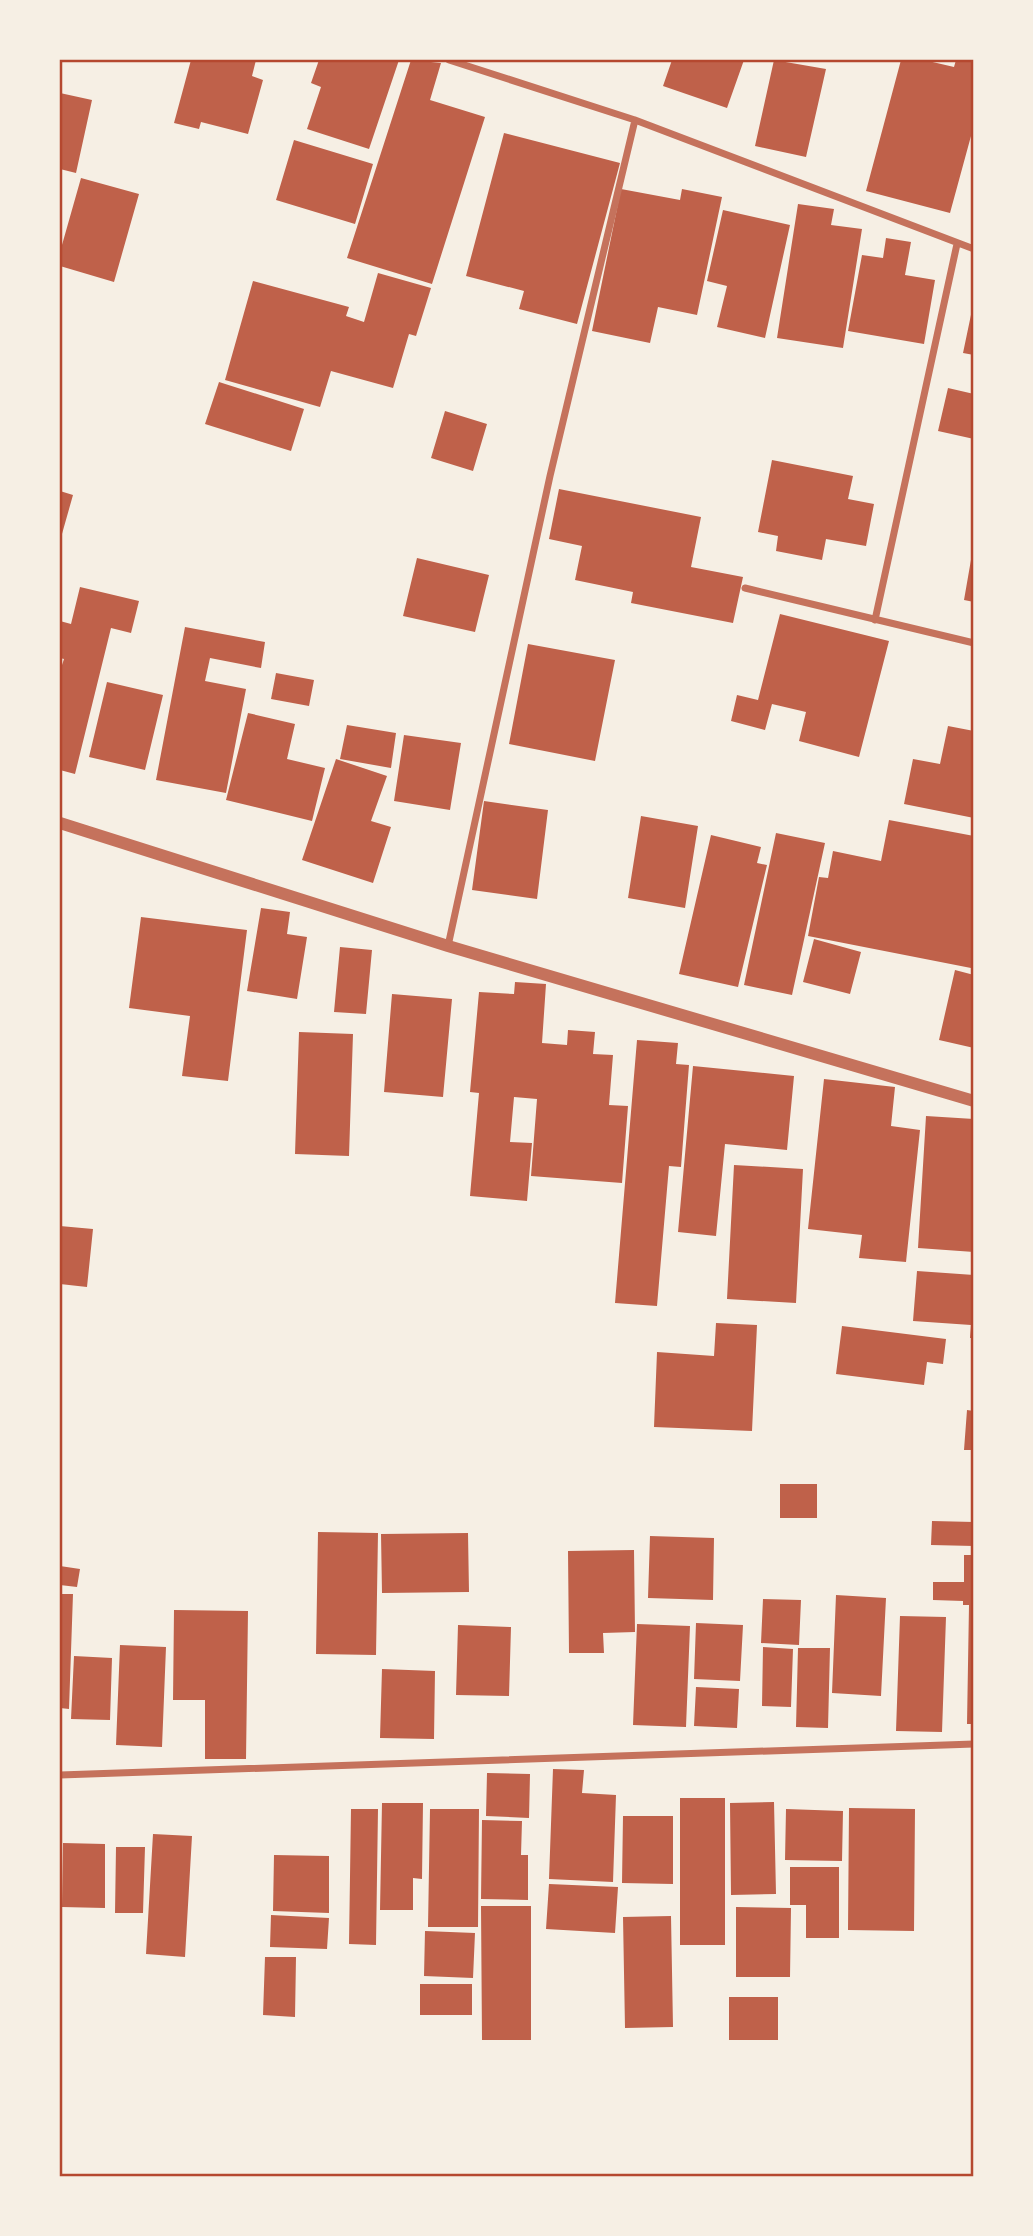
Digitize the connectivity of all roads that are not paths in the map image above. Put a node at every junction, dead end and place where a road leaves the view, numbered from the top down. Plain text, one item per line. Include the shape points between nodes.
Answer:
1 (449, 60) edge
2 (635, 120) junction
3 (957, 244) junction
4 (974, 249) edge
5 (745, 588) dead end
6 (875, 621) junction
7 (974, 643) edge
8 (60, 823) edge
9 (448, 946) junction
10 (974, 1101) edge
11 (974, 1744) edge
12 (60, 1775) edge

1 - 2 street
2 - 3 street
2 - 9 street via 550,476
3 - 4 street
3 - 6 street
5 - 6 street
6 - 7 street
8 - 9 street
9 - 10 street
11 - 12 street

